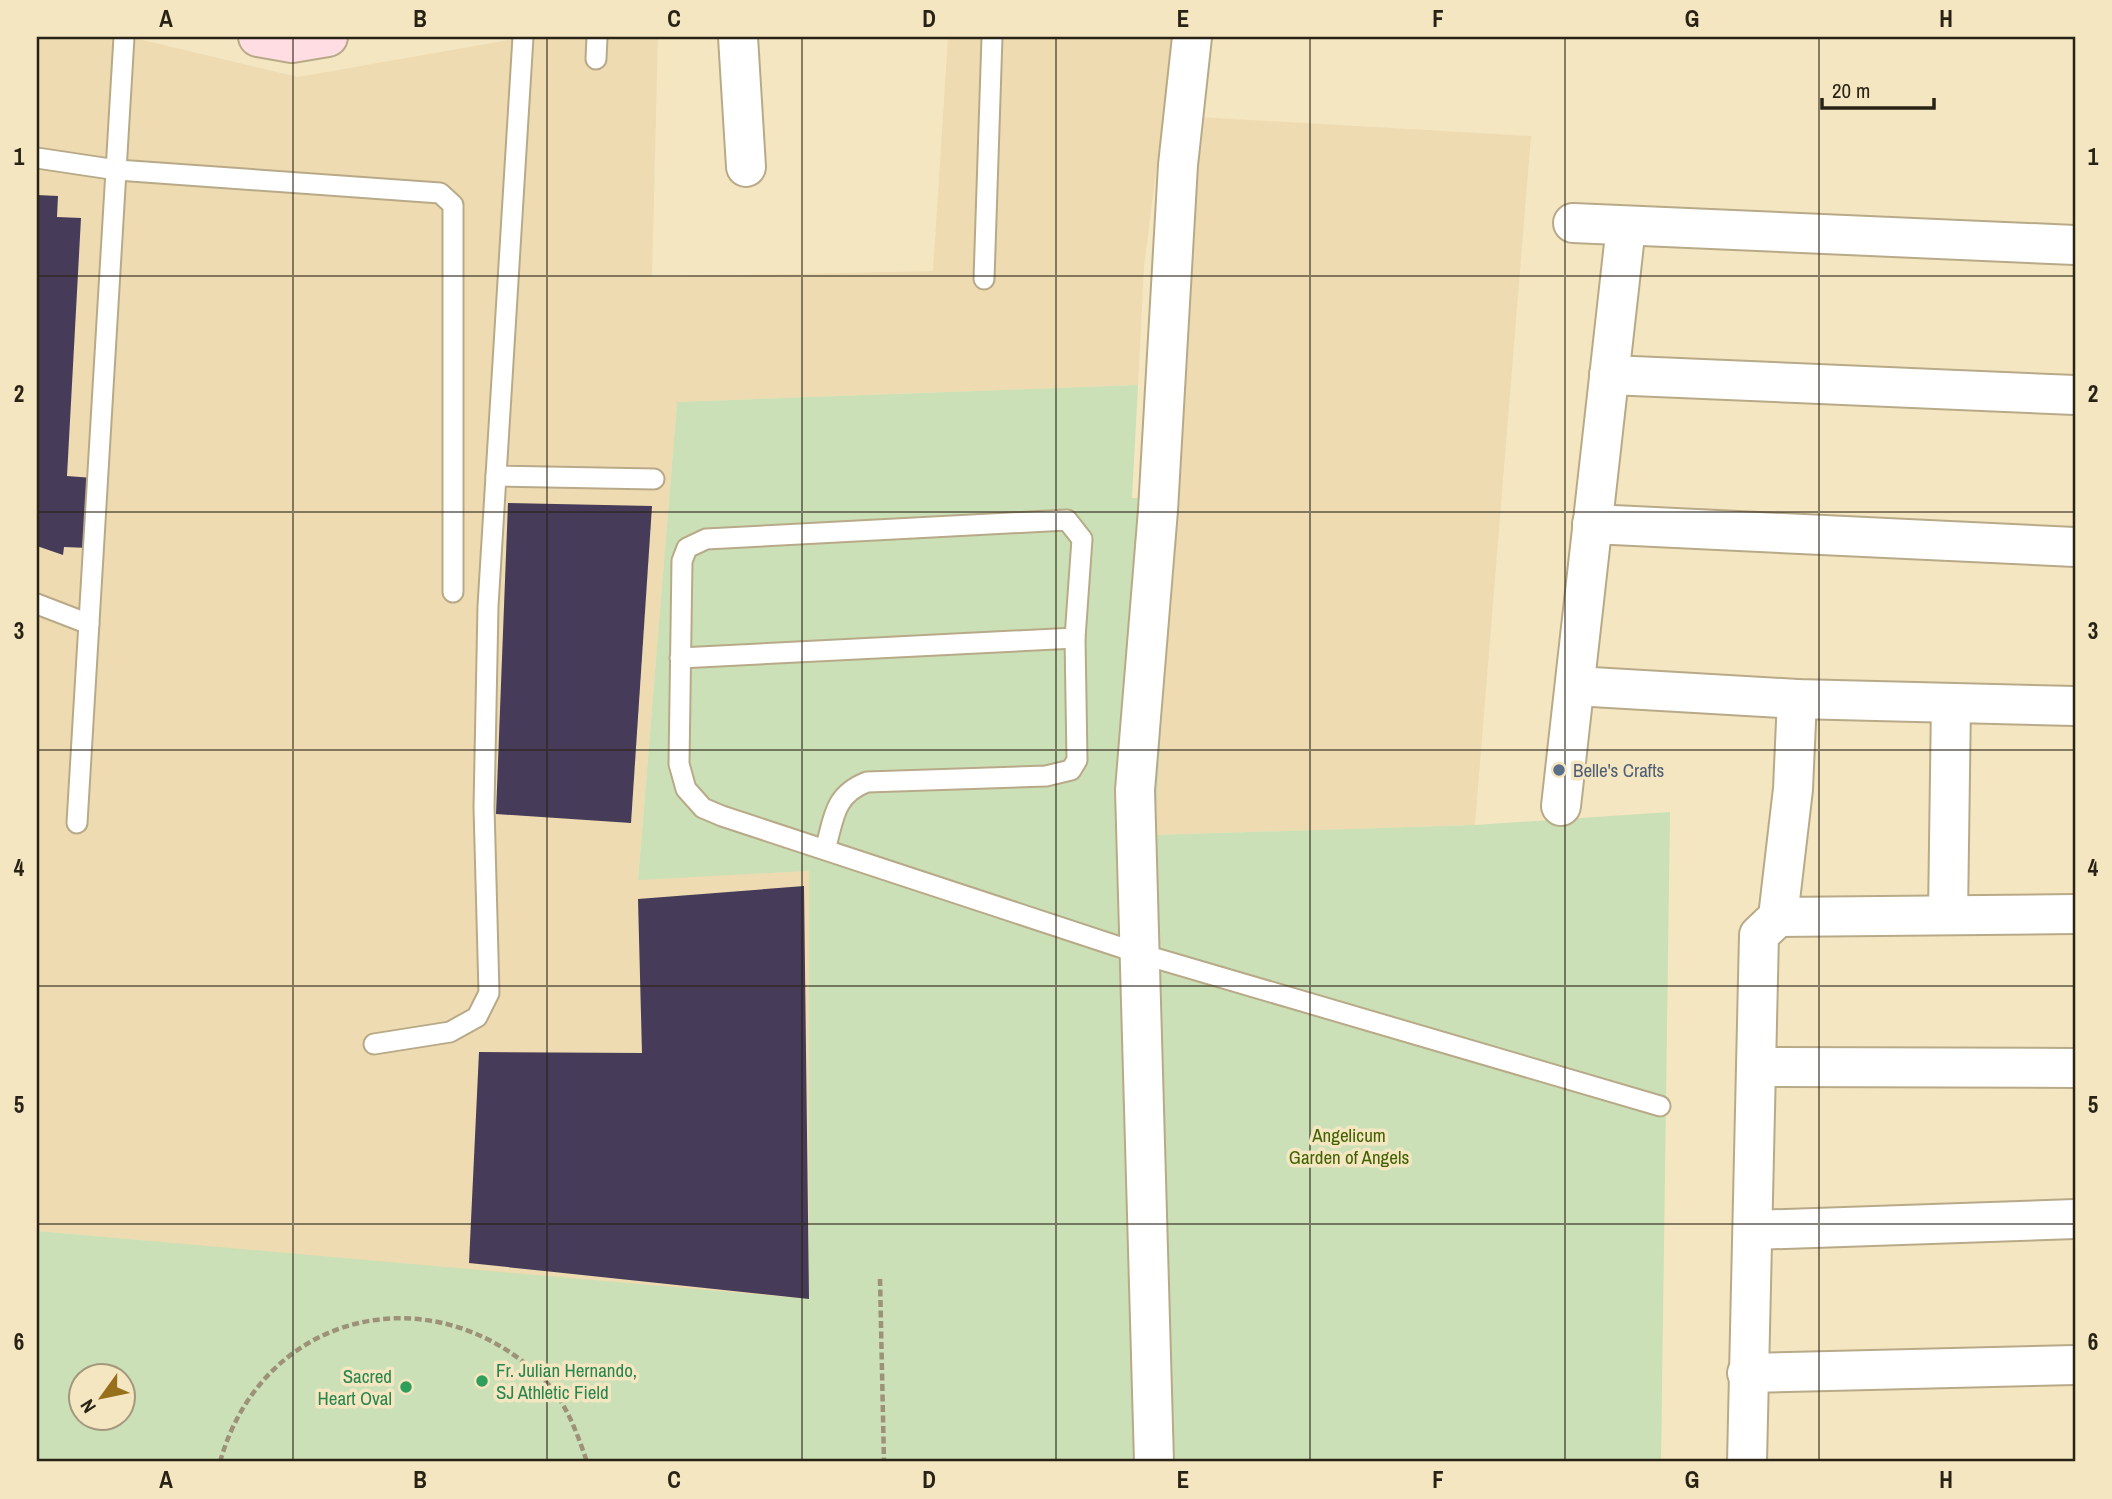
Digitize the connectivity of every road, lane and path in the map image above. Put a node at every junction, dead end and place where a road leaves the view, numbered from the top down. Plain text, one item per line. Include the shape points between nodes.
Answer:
1 (124, 37) edge
2 (258, 37) edge
3 (328, 37) edge
4 (523, 37) edge
5 (597, 37) edge
6 (738, 37) edge
7 (992, 37) edge
8 (1192, 37) edge
9 (596, 59) dead end
10 (37, 158) edge
11 (746, 167) dead end
12 (117, 170) junction
13 (1573, 223) dead end
14 (1626, 226) junction
15 (2075, 245) edge
16 (984, 279) dead end
17 (1609, 375) junction
18 (2075, 396) edge
19 (496, 477) junction
20 (654, 479) dead end
21 (1592, 524) junction
22 (2075, 547) edge
23 (453, 592) dead end
24 (37, 604) edge
25 (89, 624) junction
26 (1075, 638) junction
27 (680, 658) junction
28 (1575, 686) junction
29 (1797, 699) junction
30 (1951, 703) junction
31 (2075, 706) edge
32 (1560, 806) dead end
33 (77, 823) dead end
34 (825, 850) junction
35 (2075, 914) edge
36 (1948, 915) junction
37 (1778, 917) junction
38 (1138, 953) junction
39 (374, 1044) dead end
40 (1757, 1066) junction
41 (2075, 1068) edge
42 (1660, 1106) dead end
43 (2075, 1219) edge
44 (1754, 1230) junction
45 (880, 1279) dead end
46 (2075, 1364) edge
47 (1747, 1373) junction
48 (220, 1462) edge
49 (587, 1462) edge
50 (884, 1462) edge
51 (1154, 1462) edge
52 (1747, 1462) edge

1 - 12 lane
2 - 3 street via 292,43
4 - 19 lane
5 - 9 lane
6 - 11 street
7 - 16 lane
8 - 38 street via 1178,164 1158,510 1135,790
10 - 12 lane
12 - 23 lane via 440,193 453,205
12 - 25 lane
13 - 14 street
14 - 15 street
14 - 17 street
17 - 18 street
17 - 21 street
19 - 20 lane
19 - 39 lane via 484,807 489,993 477,1017 450,1032
21 - 22 street
21 - 28 street
24 - 25 lane
25 - 33 lane
26 - 27 lane
26 - 27 lane via 1082,539 1067,520 1056,518 696,542 687,548 682,561
26 - 34 lane via 1077,761 1071,770 1045,776 867,782 850,788 839,801
27 - 34 lane via 679,764 686,789 713,812
28 - 29 street
28 - 32 street
29 - 30 street
29 - 37 street via 1793,789
30 - 31 street
30 - 36 street
34 - 38 lane
35 - 36 street
36 - 37 street
37 - 40 street via 1759,935
38 - 42 lane
38 - 51 street
40 - 41 street
40 - 44 street
43 - 44 street
44 - 47 street
45 - 50 path
46 - 47 street
47 - 52 street
48 - 49 path via 229,1430 258,1384 298,1348 347,1325 400,1317 453,1324 503,1346 545,1380 575,1425

